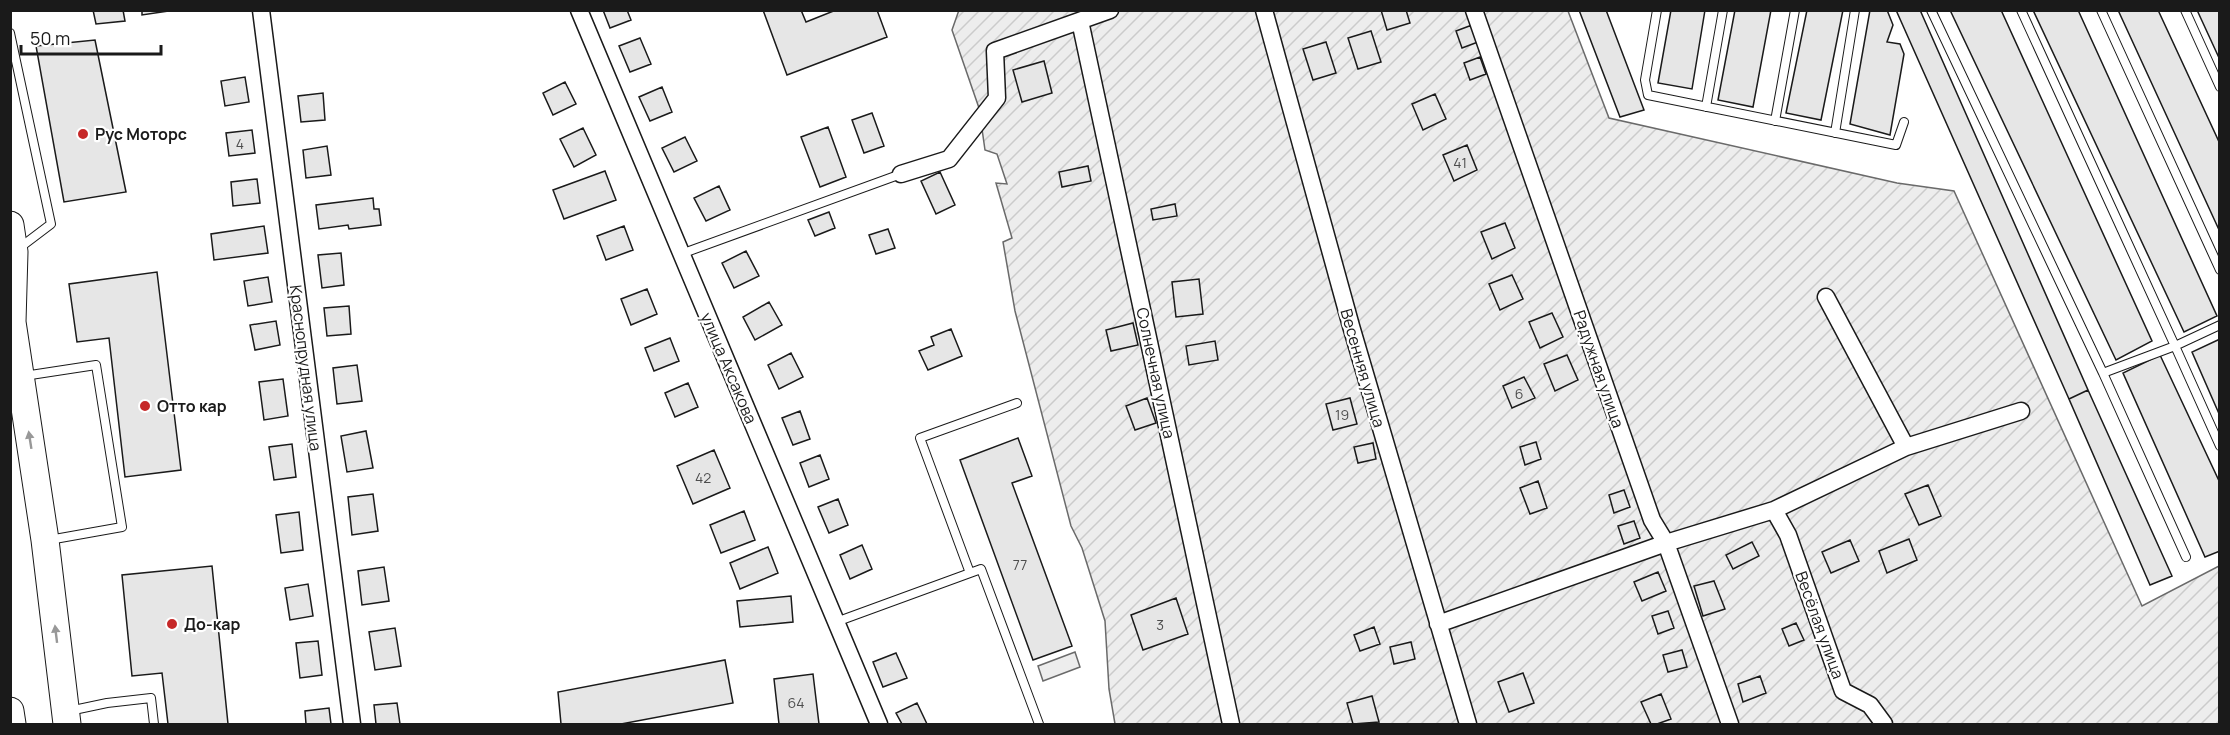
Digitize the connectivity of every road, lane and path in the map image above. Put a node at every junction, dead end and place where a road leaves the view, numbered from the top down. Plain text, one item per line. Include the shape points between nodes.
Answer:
1 (261, 10) edge
2 (579, 10) edge
3 (1110, 10) edge
4 (1264, 10) edge
5 (1474, 10) edge
6 (1657, 10) edge
7 (1723, 10) edge
8 (1795, 10) edge
9 (1855, 10) edge
10 (1931, 10) edge
11 (2021, 10) edge
12 (2101, 10) edge
13 (2185, 10) edge
14 (1080, 21) junction
15 (10, 33) edge
16 (2220, 87) edge
17 (1706, 107) junction
18 (1775, 121) junction
19 (1904, 122) dead end
20 (1835, 133) junction
21 (901, 174) joint
22 (10, 225) edge
23 (14, 252) junction
24 (681, 254) junction
25 (2220, 270) edge
26 (1826, 297) dead end
27 (11, 319) edge
28 (2220, 325) edge
29 (2175, 346) junction
30 (2103, 373) junction
31 (20, 376) junction
32 (1017, 403) dead end
33 (2021, 411) dead end
34 (1906, 447) junction
35 (2220, 447) edge
36 (1774, 510) junction
37 (45, 540) junction
38 (1666, 543) junction
39 (2186, 556) dead end
40 (970, 573) junction
41 (836, 622) junction
42 (1438, 624) junction
43 (65, 709) edge
44 (10, 711) edge
45 (12, 724) edge
46 (154, 724) edge
47 (352, 724) edge
48 (879, 724) edge
49 (1039, 724) edge
50 (1231, 724) edge
51 (1468, 724) edge
52 (1730, 724) edge
53 (1884, 724) edge

1 - 47 street, Краснопрудная улица
2 - 24 street, улица Аксакова
3 - 14 street
4 - 42 street, Весенняя улица
5 - 38 street, Радужная улица via 1652,519
6 - 17 lane via 1645,80 1648,95
7 - 17 lane
8 - 18 lane
9 - 20 lane
10 - 30 lane
11 - 29 lane
12 - 25 lane
13 - 16 lane
14 - 21 street via 995,51 997,98 949,159
14 - 50 street, Солнечная улица
15 - 23 lane via 51,224
17 - 18 lane
18 - 20 lane
19 - 20 lane via 1896,145
21 - 24 lane
22 - 23 main road
23 - 27 main road
24 - 41 street, улица Аксакова
26 - 34 street
27 - 31 main road
28 - 29 lane
29 - 30 lane
29 - 35 lane
30 - 39 lane
37 -> 31 main road
31 - 37 lane via 96,365 122,527
32 - 40 lane via 921,438
33 - 34 street
34 - 36 street
36 - 38 street
36 - 53 street, Весёлая улица via 1788,535 1843,690 1870,705
43 -> 37 main road
38 - 42 street
38 - 52 street, Радужная улица
40 - 41 lane
40 - 49 lane via 981,569
41 - 48 street, улица Аксакова
42 - 51 street, Весенняя улица
43 - 46 lane via 151,698
44 - 45 main road

